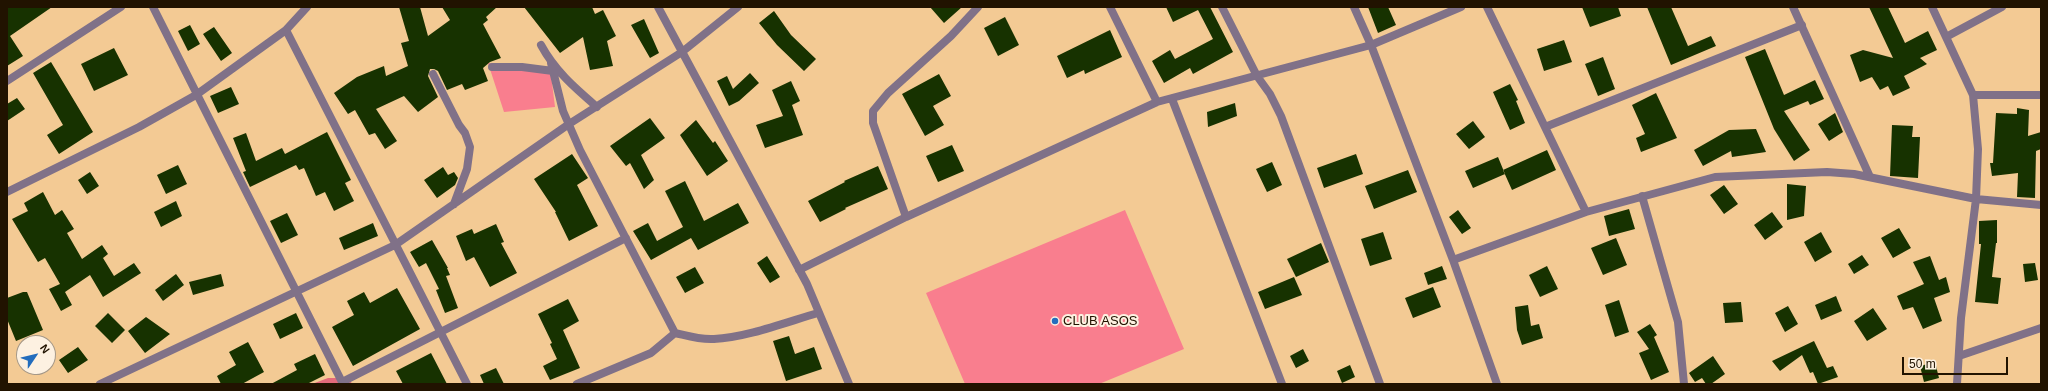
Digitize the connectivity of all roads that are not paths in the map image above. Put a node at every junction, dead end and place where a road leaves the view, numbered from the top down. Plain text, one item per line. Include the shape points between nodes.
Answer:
1 (121, 7) edge
2 (153, 7) edge
3 (307, 7) edge
4 (658, 7) edge
5 (738, 7) edge
6 (978, 7) edge
7 (1110, 7) edge
8 (1222, 7) edge
9 (1354, 7) edge
10 (1487, 7) edge
11 (1794, 7) edge
12 (1932, 7) edge
13 (2002, 7) edge
14 (1457, 8) edge
15 (1802, 25) junction
16 (286, 30) junction
17 (1946, 37) junction
18 (541, 45) dead end
19 (1371, 45) junction
20 (682, 52) junction
21 (492, 67) dead end
22 (552, 67) junction
23 (433, 74) dead end
24 (1257, 76) junction
25 (7, 81) edge
26 (196, 95) junction
27 (1973, 95) junction
28 (2041, 95) edge
29 (1172, 99) junction
30 (1157, 102) junction
31 (597, 107) junction
32 (569, 124) junction
33 (1545, 127) junction
34 (1870, 177) junction
35 (7, 192) edge
36 (1642, 196) junction
37 (1976, 199) junction
38 (454, 204) junction
39 (2041, 205) edge
40 (1586, 212) junction
41 (906, 217) junction
42 (626, 238) junction
43 (395, 245) junction
44 (1454, 260) junction
45 (799, 270) junction
46 (296, 291) junction
47 (818, 313) junction
48 (2041, 328) edge
49 (441, 332) junction
50 (675, 332) junction
51 (1959, 356) junction
52 (343, 383) edge
53 (1494, 383) edge
54 (100, 384) edge
55 (467, 384) edge
56 (577, 384) edge
57 (849, 384) edge
58 (1282, 384) edge
59 (1380, 384) edge
60 (1684, 384) edge
61 (1957, 384) edge

1 - 25 street
2 - 26 street
3 - 16 street
4 - 20 street
5 - 20 street
6 - 41 street via 951,36 888,93 873,111 873,123
7 - 30 street
8 - 24 street
9 - 19 street
10 - 33 street
11 - 15 street
12 - 17 street
13 - 17 street
14 - 19 street
15 - 33 street
15 - 34 street
16 - 26 street
16 - 43 street
17 - 27 street
18 - 22 street
19 - 24 street
19 - 44 street
20 - 31 street
20 - 45 street
21 - 22 street
22 - 31 street
22 - 32 street via 563,111
23 - 38 street via 470,147 467,169
24 - 29 street
24 - 59 street via 1281,116
26 - 35 street via 139,127
26 - 46 street
27 - 28 street
27 - 37 street via 1978,149
29 - 30 street
29 - 58 street
30 - 41 street
31 - 32 street
32 - 38 street
32 - 42 street
33 - 40 street
34 - 36 street via 1827,172 1715,177
34 - 37 street
36 - 40 street
36 - 60 street via 1678,322
37 - 39 street
37 - 51 street via 1961,318
38 - 43 street
40 - 44 street
41 - 45 street
42 - 49 street
42 - 50 street
43 - 46 street
43 - 49 street
44 - 53 street
45 - 47 street
46 - 52 street
46 - 54 street
47 - 50 street via 748,333 715,339 695,338
47 - 57 street
48 - 51 street
49 - 52 street
49 - 55 street
50 - 56 street via 651,354
51 - 61 street

